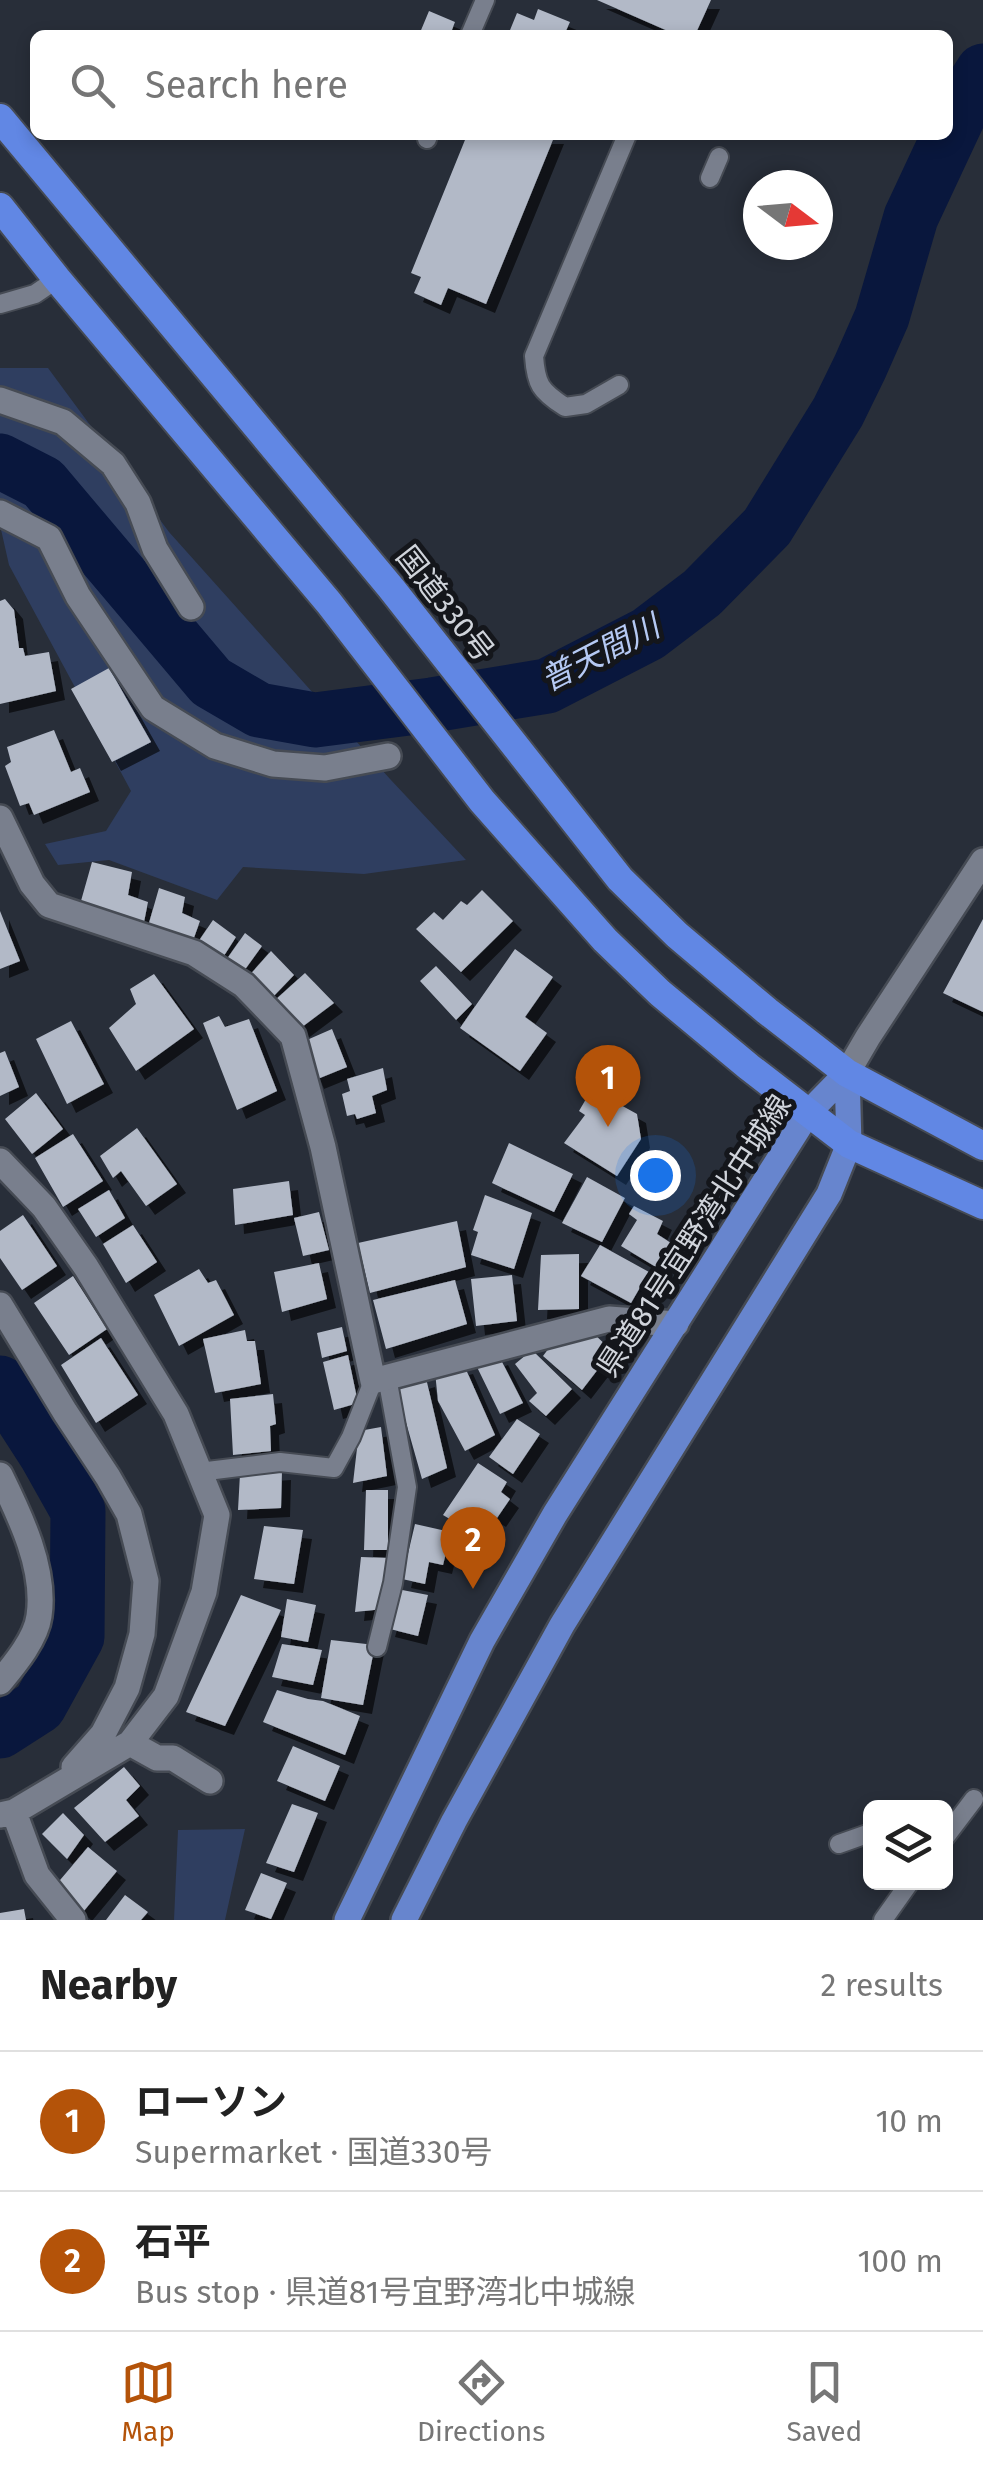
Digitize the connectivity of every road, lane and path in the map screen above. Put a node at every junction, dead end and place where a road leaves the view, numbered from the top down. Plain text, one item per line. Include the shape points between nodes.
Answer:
1 (485, 0) edge
2 (472, 30) edge
3 (0, 118) edge
4 (625, 140) edge
5 (719, 157) dead end
6 (710, 178) dead end
7 (0, 206) edge
8 (57, 279) junction
9 (0, 304) edge
10 (619, 385) dead end
11 (0, 400) edge
12 (0, 513) edge
13 (192, 607) dead end
14 (388, 756) dead end
15 (0, 818) edge
16 (983, 861) edge
17 (847, 1074) junction
18 (808, 1113) junction
19 (850, 1144) junction
20 (983, 1146) edge
21 (0, 1161) edge
22 (983, 1205) edge
23 (2, 1313) edge
24 (676, 1324) junction
25 (380, 1379) junction
26 (200, 1472) junction
27 (0, 1475) edge
28 (377, 1646) dead end
29 (0, 1682) edge
30 (130, 1743) junction
31 (210, 1780) dead end
32 (59, 1784) junction
33 (978, 1799) edge
34 (953, 1807) edge
35 (7, 1814) edge
36 (953, 1828) edge
37 (863, 1835) edge
38 (839, 1844) dead end
39 (904, 1890) edge
40 (73, 1920) edge
41 (347, 1920) edge
42 (404, 1920) edge
43 (883, 1920) edge

1 - 2 lane
3 - 17 highway, 国道330号 via 391,588 620,878 677,935
4 - 10 lane via 534,356 536,380 564,407 586,404
5 - 6 lane
7 - 8 highway
8 - 9 lane
8 - 18 highway via 329,603 482,801 605,940 660,994
11 - 13 street via 63,422 113,464 138,503 154,550
12 - 14 street via 49,538 78,596 153,708 214,746 273,764 324,768
15 - 25 street via 49,906 194,953 244,985 293,1036
16 - 17 street
17 - 18 main road, 県道81号宜野湾北中城線
17 - 19 main road
17 - 20 highway, 国道330号
18 - 19 highway
18 - 24 main road, 県道81号宜野湾北中城線
19 - 22 highway
19 - 42 main road via 829,1194 562,1624
21 - 26 street via 86,1266 176,1414
23 - 32 street via 129,1514 146,1581 128,1688 103,1734
24 - 25 street via 609,1319
24 - 41 main road, 県道81号宜野湾北中城線 via 482,1641
25 - 26 lane via 334,1468 280,1462
25 - 28 lane via 407,1488
26 - 30 street via 217,1514 204,1592 166,1696
27 - 29 street via 24,1522 38,1574 39,1618
30 - 31 street
30 - 32 street
32 - 35 street
33 - 34 lane
33 - 36 lane
35 - 40 street via 38,1875
37 - 38 lane
39 - 43 lane

